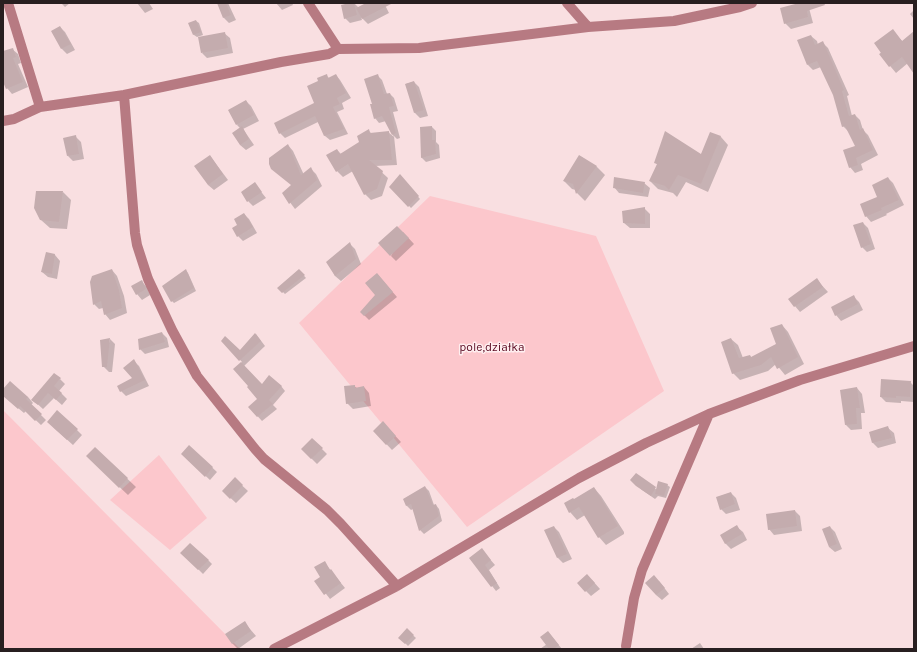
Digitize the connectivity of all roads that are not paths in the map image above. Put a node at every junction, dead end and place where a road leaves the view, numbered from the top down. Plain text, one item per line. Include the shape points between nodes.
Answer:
1 (8, 3) edge
2 (308, 3) edge
3 (567, 3) edge
4 (752, 3) edge
5 (588, 27) junction
6 (338, 49) junction
7 (124, 95) junction
8 (40, 107) junction
9 (3, 121) edge
10 (914, 346) edge
11 (709, 414) junction
12 (397, 586) junction
13 (626, 646) dead end
14 (274, 649) edge

1 - 8 street
2 - 6 street
3 - 5 street
4 - 5 street via 674,21
5 - 6 street via 419,48
6 - 7 street via 329,54
7 - 8 street
7 - 12 street via 137,244 148,279 197,376 264,459 332,515
8 - 9 street via 14,119
10 - 11 street via 800,380
11 - 12 street via 579,478
11 - 13 street via 642,570 634,598
12 - 14 street

